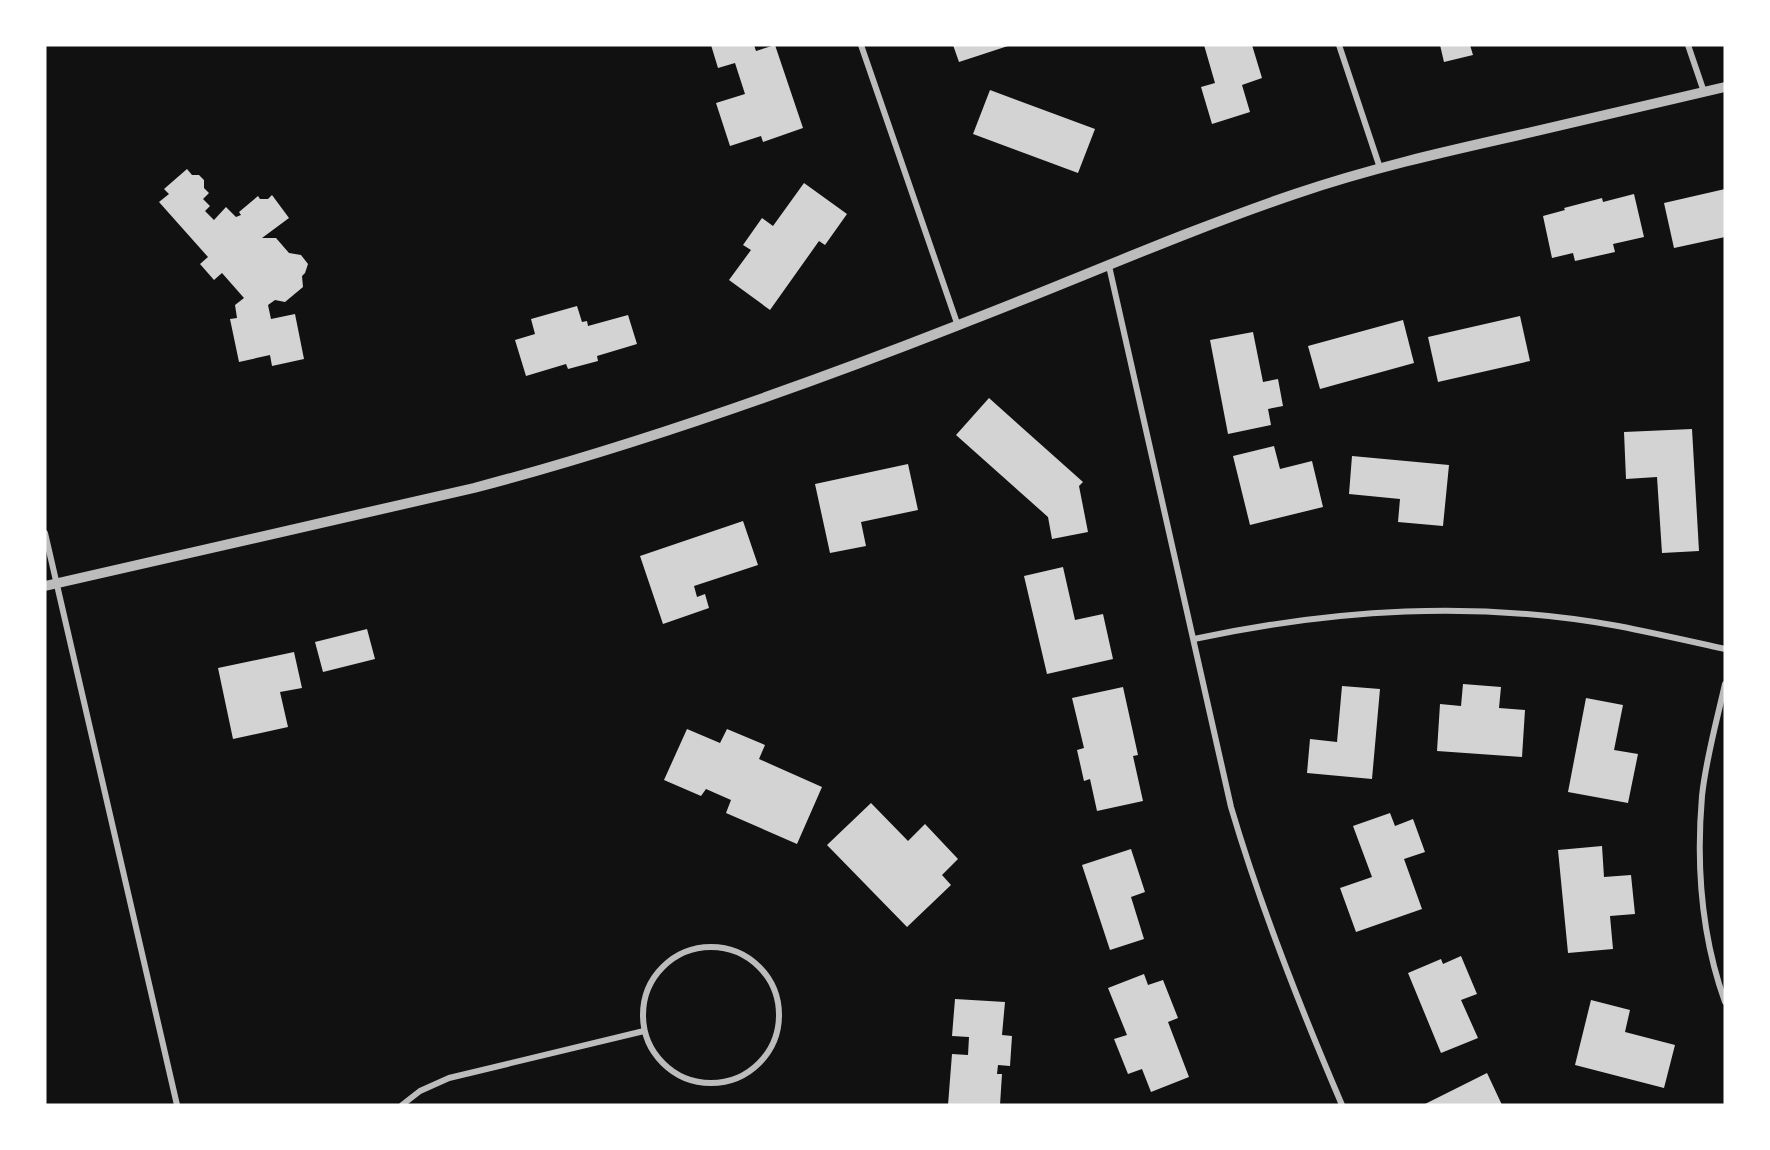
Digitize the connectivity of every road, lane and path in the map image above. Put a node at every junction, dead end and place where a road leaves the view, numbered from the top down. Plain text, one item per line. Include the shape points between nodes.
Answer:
1 (861, 45) edge
2 (1339, 45) edge
3 (1688, 45) edge
4 (1725, 87) edge
5 (1704, 92) junction
6 (1380, 168) junction
7 (1109, 266) junction
8 (958, 326) junction
9 (45, 533) edge
10 (57, 583) junction
11 (45, 586) edge
12 (1194, 639) junction
13 (1725, 649) edge
14 (1725, 684) edge
15 (1725, 1002) edge
16 (644, 1031) junction
17 (177, 1105) edge
18 (402, 1105) edge
19 (1342, 1105) edge

1 - 8 street
2 - 6 street
3 - 5 street
4 - 5 street
5 - 6 street
6 - 7 street via 1295,194
7 - 8 street
7 - 12 street
8 - 10 street via 834,373 544,470
9 - 10 street
10 - 11 street
10 - 17 street
12 - 13 street via 1297,620 1432,610 1566,619
12 - 19 street via 1231,807 1249,867
14 - 15 street via 1702,794 1699,860 1707,944
16 - 16 street via 667,1068 687,1079 708,1083 730,1081 751,1071 766,1056 777,1036 780,1014 776,991 764,972 747,957 725,948 681,954 663,967 649,986 643,1008
16 - 18 street via 449,1078 420,1091

